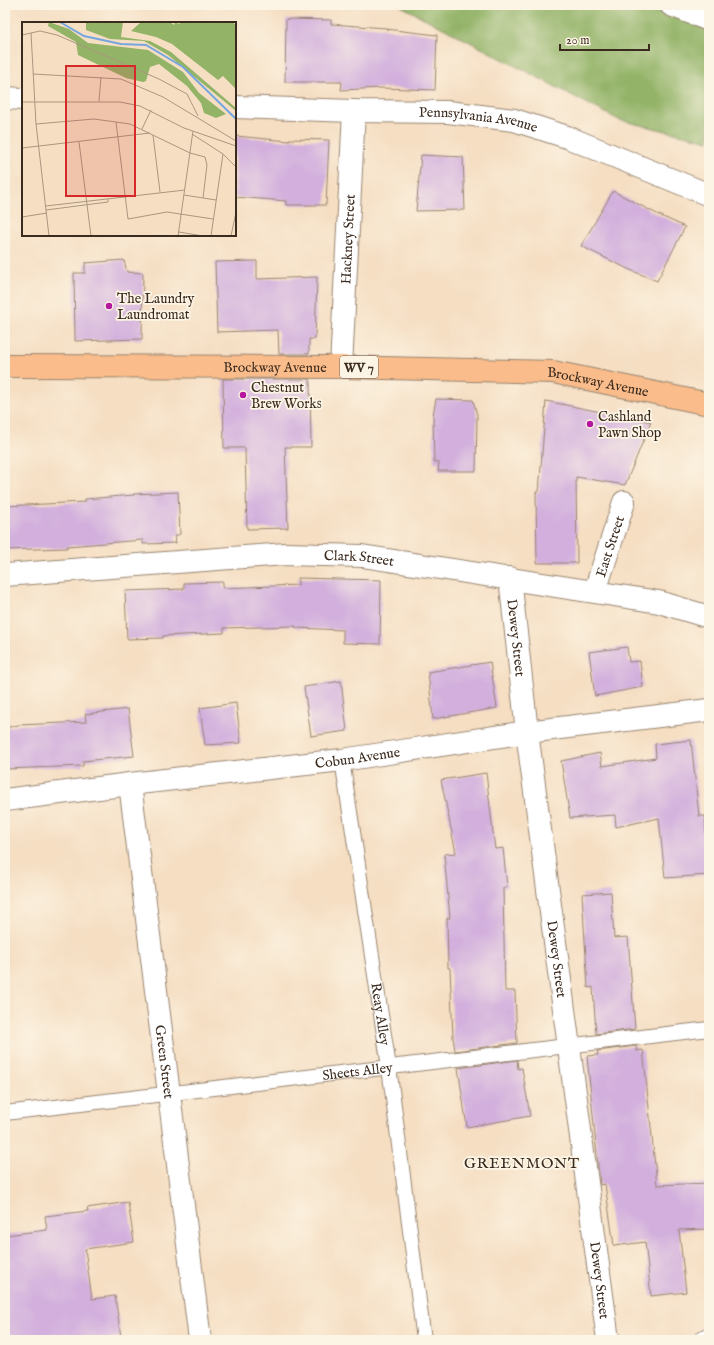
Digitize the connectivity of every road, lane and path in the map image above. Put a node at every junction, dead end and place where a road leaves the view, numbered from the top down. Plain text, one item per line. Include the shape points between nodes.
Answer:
1 (671, 5) edge
2 (709, 20) edge
3 (5, 98) edge
4 (22, 99) edge
5 (236, 107) edge
6 (354, 111) junction
7 (709, 195) edge
8 (5, 366) edge
9 (342, 367) junction
10 (709, 404) edge
11 (624, 502) dead end
12 (5, 575) edge
13 (510, 578) junction
14 (595, 591) junction
15 (709, 617) edge
16 (709, 710) edge
17 (527, 732) junction
18 (342, 760) junction
19 (130, 784) junction
20 (5, 800) edge
21 (709, 1029) edge
22 (568, 1045) junction
23 (389, 1067) junction
24 (170, 1093) junction
25 (5, 1113) edge
26 (200, 1340) edge
27 (424, 1340) edge
28 (608, 1340) edge
29 (706, 1340) edge
30 (709, 1340) edge

1 - 2 street
3 - 4 street
5 - 6 street, Pennsylvania Avenue
6 - 7 street, Pennsylvania Avenue via 448,112 514,120 568,137
6 - 9 street, Hackney Street
8 - 9 main road, Brockway Avenue / WV 7
9 - 10 main road, Brockway Avenue / WV 7 via 553,372
11 - 14 street, East Street
12 - 13 street, Clark Street via 285,554 362,556
13 - 14 street, Clark Street
13 - 17 street, Dewey Street
14 - 15 street, Clark Street via 659,602
16 - 17 street, Cobun Avenue
17 - 18 street, Cobun Avenue
17 - 22 street, Dewey Street
18 - 19 street, Cobun Avenue
18 - 23 lane, Reay Alley
19 - 20 street, Cobun Avenue
19 - 24 street, Green Street
21 - 22 lane, Sheets Alley
22 - 23 lane, Sheets Alley
22 - 28 street, Dewey Street
23 - 24 lane, Sheets Alley
23 - 27 lane, Reay Alley
24 - 25 lane, Sheets Alley
24 - 26 street, Green Street
29 - 30 street

